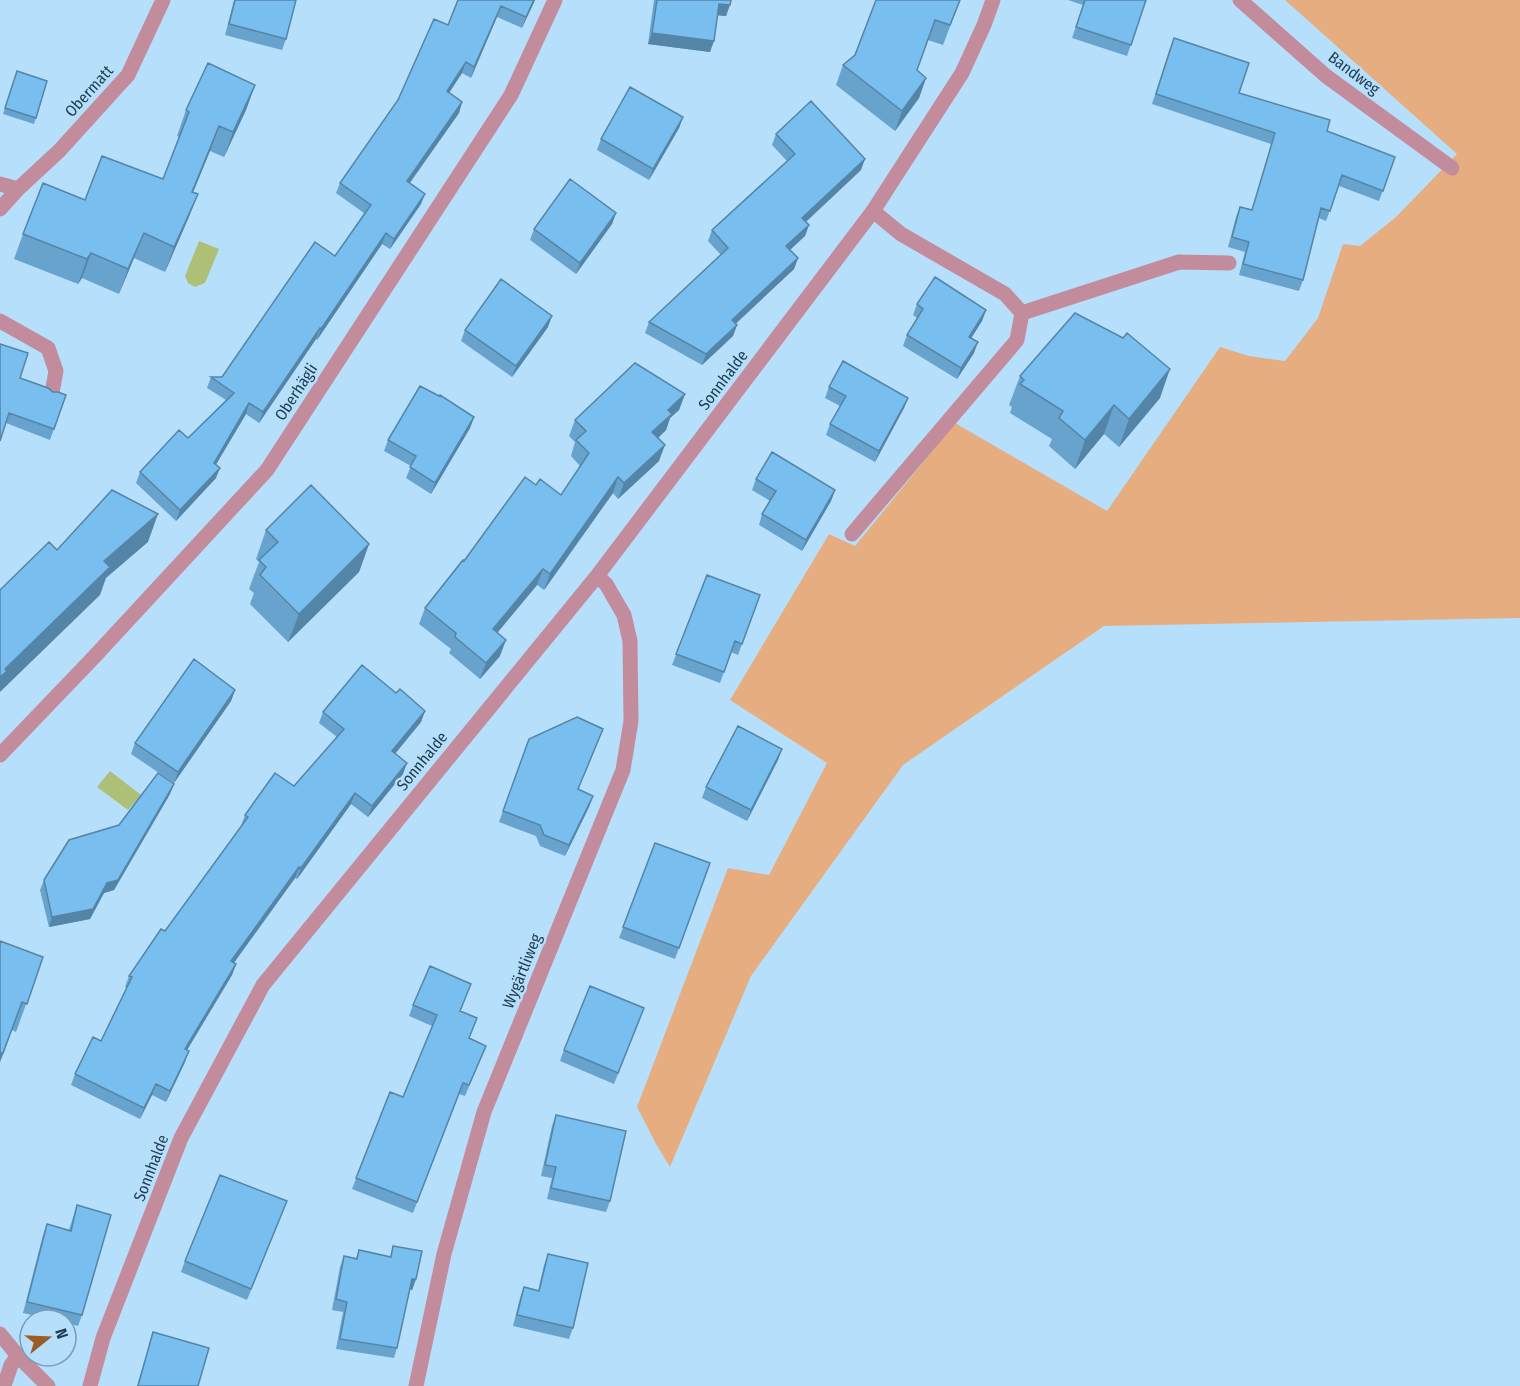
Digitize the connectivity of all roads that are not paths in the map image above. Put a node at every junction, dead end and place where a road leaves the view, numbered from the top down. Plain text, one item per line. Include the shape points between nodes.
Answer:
1 (163, 0) edge
2 (555, 0) edge
3 (993, 0) edge
4 (1240, 0) edge
5 (1452, 168) dead end
6 (0, 184) edge
7 (18, 189) junction
8 (0, 209) edge
9 (873, 211) junction
10 (1230, 263) dead end
11 (1022, 313) junction
12 (0, 321) edge
13 (52, 393) edge
14 (852, 534) dead end
15 (597, 576) junction
16 (0, 755) edge
17 (0, 1334) edge
18 (18, 1356) joint
19 (30, 1368) edge
20 (4, 1386) edge
21 (48, 1386) edge
22 (90, 1386) edge
23 (416, 1386) edge

1 - 7 street, Obermatt via 128,75 59,151
2 - 16 street, Oberhägli via 511,95 267,470
3 - 9 street, Sonnhalde via 962,73
4 - 5 street, Bandweg via 1326,76
6 - 7 street
7 - 8 street, Obermatt
9 - 11 street via 901,234 1005,294
9 - 15 street, Sonnhalde
10 - 11 street via 1179,262
11 - 14 street via 1017,340
12 - 13 street via 48,348 56,371
15 - 22 street, Sonnhalde via 263,985 181,1138 103,1338
15 - 23 street, Wygärtliweg via 624,615 630,641 631,721 623,770 484,1112 444,1254
17 - 18 street
18 - 20 street
19 - 21 street

